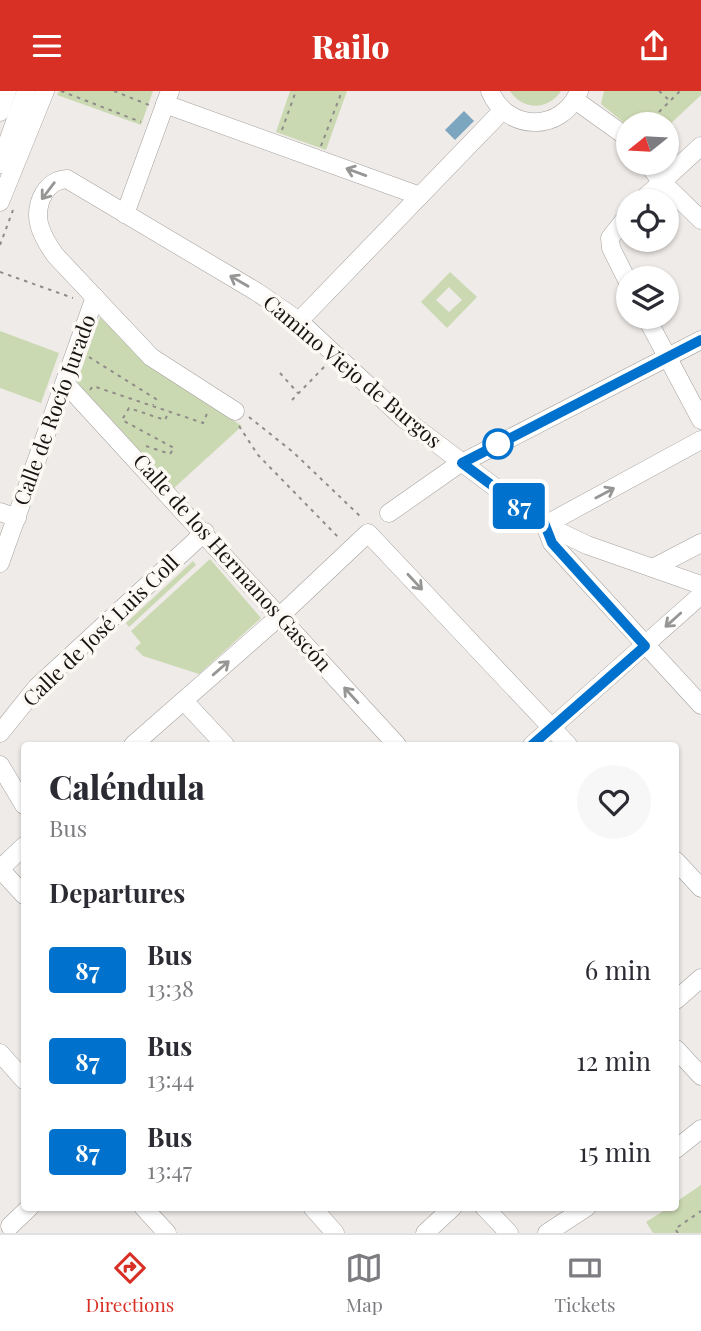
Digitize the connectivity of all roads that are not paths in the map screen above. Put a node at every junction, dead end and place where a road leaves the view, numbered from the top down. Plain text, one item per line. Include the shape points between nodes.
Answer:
1 (7, 91) edge
2 (26, 91) edge
3 (45, 91) edge
4 (490, 91) edge
5 (577, 96) edge
6 (162, 100) edge
7 (502, 111) junction
8 (0, 112) edge
9 (616, 128) edge
10 (701, 146) edge
11 (0, 163) edge
12 (656, 175) edge
13 (660, 181) junction
14 (652, 189) edge
15 (420, 196) junction
16 (0, 202) edge
17 (125, 214) junction
18 (701, 220) edge
19 (616, 230) edge
20 (620, 266) edge
21 (88, 299) junction
22 (299, 321) junction
23 (652, 329) edge
24 (701, 340) edge
25 (667, 357) junction
26 (65, 383) junction
27 (235, 411) road end
28 (701, 420) edge
29 (701, 440) edge
30 (462, 463) junction
31 (389, 513) dead end
32 (8, 515) edge
33 (545, 525) junction
34 (205, 532) junction
35 (701, 543) edge
36 (0, 563) edge
37 (653, 568) junction
38 (701, 585) edge
39 (701, 595) edge
40 (280, 616) junction
41 (645, 646) junction
42 (184, 701) junction
43 (701, 705) edge
44 (552, 729) junction
45 (0, 733) edge
46 (136, 742) edge
47 (222, 742) edge
48 (394, 742) edge
49 (536, 742) edge
50 (565, 742) edge
51 (0, 765) edge
52 (21, 800) edge
53 (21, 849) edge
54 (679, 864) edge
55 (0, 869) edge
56 (701, 888) edge
57 (21, 892) edge
58 (701, 978) edge
59 (679, 997) edge
60 (679, 1052) edge
61 (0, 1053) edge
62 (701, 1076) edge
63 (21, 1077) edge
64 (701, 1129) edge
65 (679, 1147) edge
66 (25, 1211) edge
67 (147, 1211) edge
68 (316, 1211) edge
69 (449, 1211) edge
70 (488, 1211) edge
71 (581, 1211) edge
72 (9, 1225) edge
73 (167, 1233) edge
74 (335, 1233) edge
75 (425, 1233) edge
76 (509, 1233) edge
77 (547, 1233) edge

1 - 8 street
2 - 11 street
3 - 16 street
4 - 7 street
5 - 7 street via 566,111 541,123 513,119
5 - 9 street
15 -> 6 street
6 - 17 street
7 - 15 street
10 - 13 street
12 - 13 street
13 - 14 street
13 - 18 street
15 - 22 street
17 -> 21 street, Camino Viejo de Burgos via 66,180 57,180 46,189 38,205 42,236
22 -> 17 street, Camino Viejo de Burgos
19 - 20 street via 610,238 611,248
21 - 26 street, Calle de Rocío Jurado
21 - 27 street via 151,357
22 - 30 street, Camino Viejo de Burgos via 373,392
23 - 25 street
24 - 25 street
25 - 28 street
25 - 30 street
26 - 32 street, Calle de Rocío Jurado
26 - 34 street, Calle de los Hermanos Gascón
33 -> 29 street
30 - 31 street
30 - 33 street, Camino Viejo de Burgos
32 - 36 street, Calle de Rocío Jurado
33 - 37 street, Camino Viejo de Burgos
33 - 41 street via 552,543
34 - 40 street, Calle de los Hermanos Gascón
34 - 45 street, Calle de José Luis Coll via 37,687
35 - 37 street
37 - 38 street, Camino Viejo de Burgos
39 -> 41 street
42 -> 40 street
40 -> 44 street via 368,528
48 -> 40 street, Calle de los Hermanos Gascón
41 - 43 street
41 - 44 street
42 - 46 street
42 - 47 street
44 - 49 street
44 - 50 street
51 - 52 street
53 - 55 street
54 - 56 street
55 - 57 street
58 - 59 street
60 - 62 street
61 - 63 street
64 - 65 street
66 - 72 street
67 - 73 street
68 - 74 street
69 - 75 street
70 - 76 street
71 - 77 street

